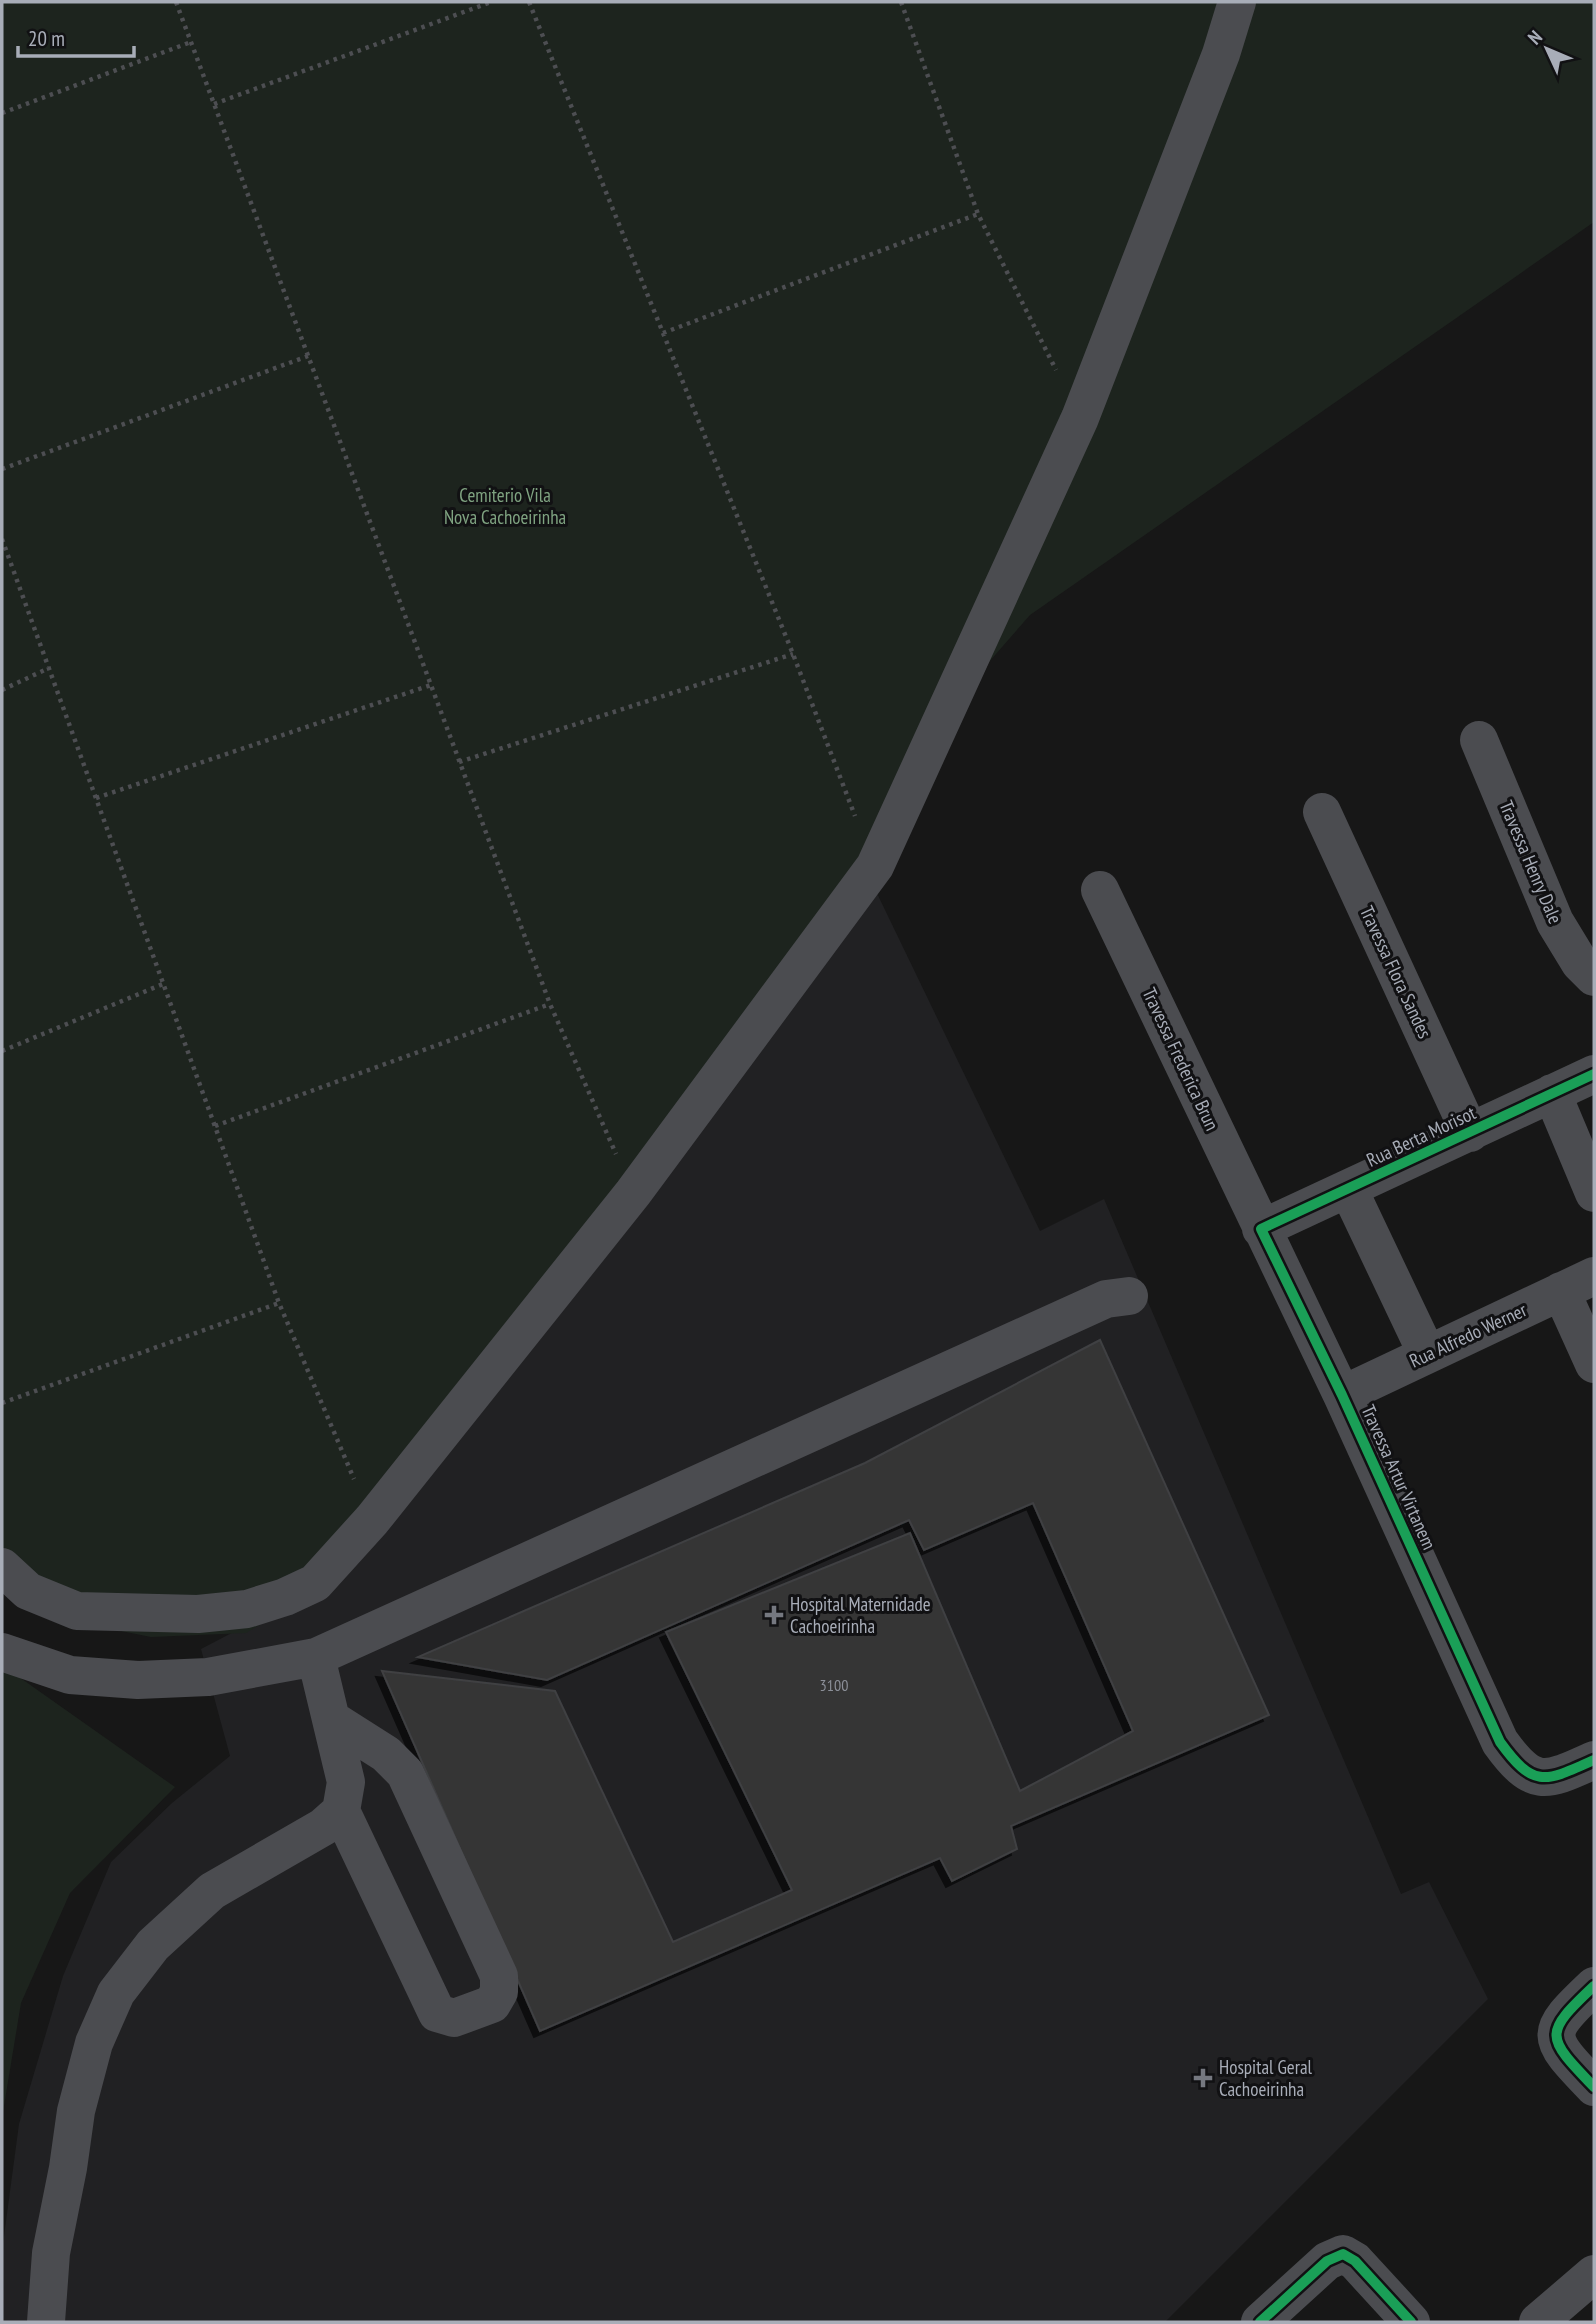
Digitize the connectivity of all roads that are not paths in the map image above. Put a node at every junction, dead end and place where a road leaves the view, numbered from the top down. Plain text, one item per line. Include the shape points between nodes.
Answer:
1 (1237, 2) edge
2 (1479, 740) dead end
3 (1322, 812) dead end
4 (1100, 890) dead end
5 (1594, 977) edge
6 (1594, 1074) edge
7 (1552, 1093) junction
8 (1470, 1133) junction
9 (1349, 1189) junction
10 (1594, 1193) edge
11 (1261, 1229) junction
12 (1578, 1283) edge
13 (1129, 1296) dead end
14 (1427, 1354) junction
15 (1594, 1364) edge
16 (1342, 1395) junction
17 (2, 1567) edge
18 (2, 1652) edge
19 (316, 1657) junction
20 (331, 1719) junction
21 (1594, 1760) edge
22 (341, 1811) junction
23 (1594, 1986) edge
24 (1594, 2087) edge
25 (1594, 2274) edge
26 (46, 2322) edge
27 (1260, 2322) edge
28 (1411, 2322) edge
29 (1538, 2322) edge

1 - 17 street via 1080,418 875,866 633,1193 372,1520 315,1583 247,1609 198,1614 77,1611 28,1591
2 - 5 street, Travessa Henry Dale via 1555,922
3 - 8 street, Travessa Flora Sandes
4 - 11 street, Travessa Frederica Brun
6 - 7 street, Rua Berta Morisot
7 - 8 street, Rua Berta Morisot
7 - 10 street
8 - 9 street, Rua Berta Morisot
9 - 11 street, Rua Berta Morisot
9 - 14 street
11 - 16 street, Travessa Artur Virtanem
12 - 14 street, Rua Alfredo Werner
12 - 15 street
13 - 19 street via 1106,1299
14 - 16 street, Rua Alfredo Werner
16 - 21 street, Travessa Artur Virtanem via 1500,1742 1518,1767 1539,1779 1556,1777
18 - 19 street via 70,1675 138,1680 208,1677
19 - 20 street
20 - 22 street via 346,1782
20 - 22 street via 386,1754 405,1773 499,1976 499,1993 492,2004 454,2018 437,2013
22 - 26 street via 323,1827 212,1891 153,1945 116,1993 94,2043 76,2111 51,2253
23 - 24 street via 1561,2018 1556,2030 1560,2047
25 - 29 street
27 - 28 street via 1327,2261 1343,2254 1355,2261

